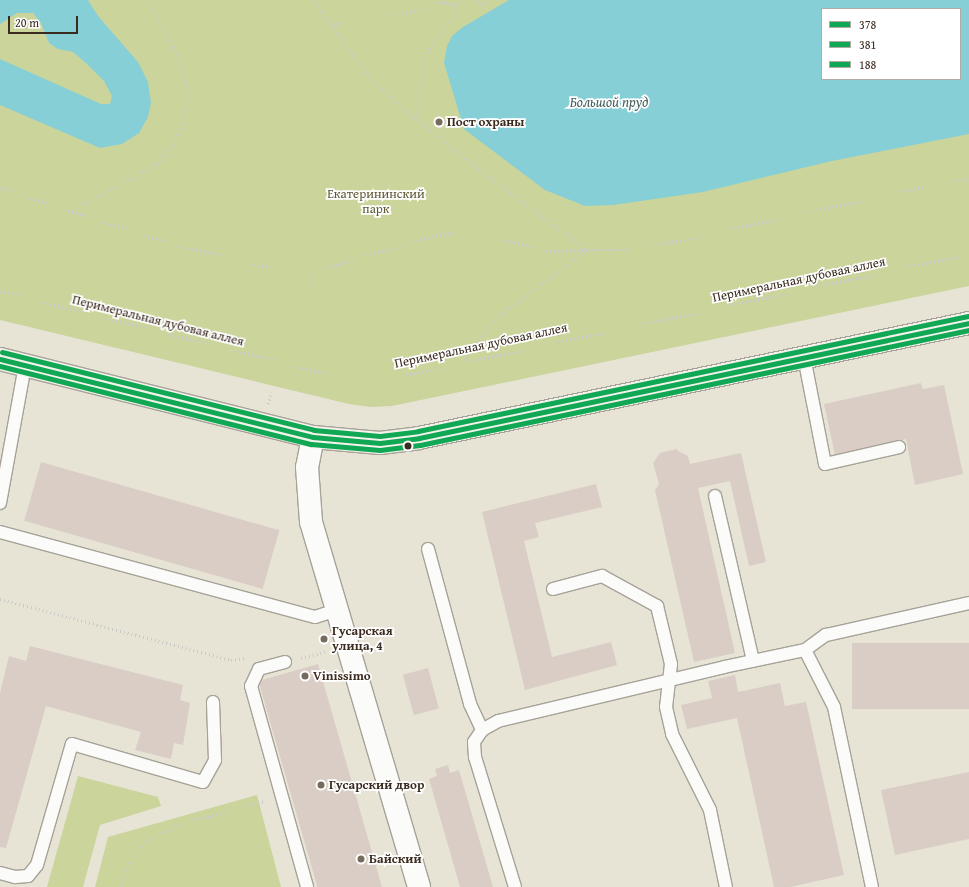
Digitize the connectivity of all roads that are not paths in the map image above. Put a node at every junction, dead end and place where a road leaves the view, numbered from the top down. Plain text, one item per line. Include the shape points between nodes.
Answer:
1 (969, 323) edge
2 (804, 357) junction
3 (0, 359) edge
4 (25, 366) junction
5 (313, 437) junction
6 (899, 447) dead end
7 (715, 496) dead end
8 (0, 503) edge
9 (0, 532) edge
10 (428, 549) dead end
11 (553, 588) dead end
12 (969, 603) edge
13 (336, 610) junction
14 (804, 650) junction
15 (753, 661) junction
16 (285, 662) road end
17 (669, 680) junction
18 (213, 702) dead end
19 (482, 730) junction
20 (0, 873) edge
21 (27, 881) edge
22 (307, 887) edge
23 (419, 887) edge
24 (515, 887) edge
25 (726, 887) edge
26 (872, 887) edge

1 - 2 main road
2 - 5 main road via 418,438 380,443
2 - 6 lane via 825,464
3 - 4 main road
4 - 5 main road
4 - 8 lane
5 - 13 street via 307,467 307,494 311,522
7 - 15 lane
9 - 13 lane via 315,617
10 - 19 lane via 470,704
11 - 17 lane via 602,576 657,606 671,664
12 - 14 lane via 826,635
13 - 23 street
14 - 15 lane
14 - 26 lane via 834,707
15 - 17 lane
16 - 22 lane via 259,669 251,686
17 - 19 lane via 498,720
17 - 25 lane via 666,707 672,734 710,810
18 - 21 lane via 215,760 204,782 72,744 37,865
19 - 24 lane via 474,742 475,757
20 - 21 lane

